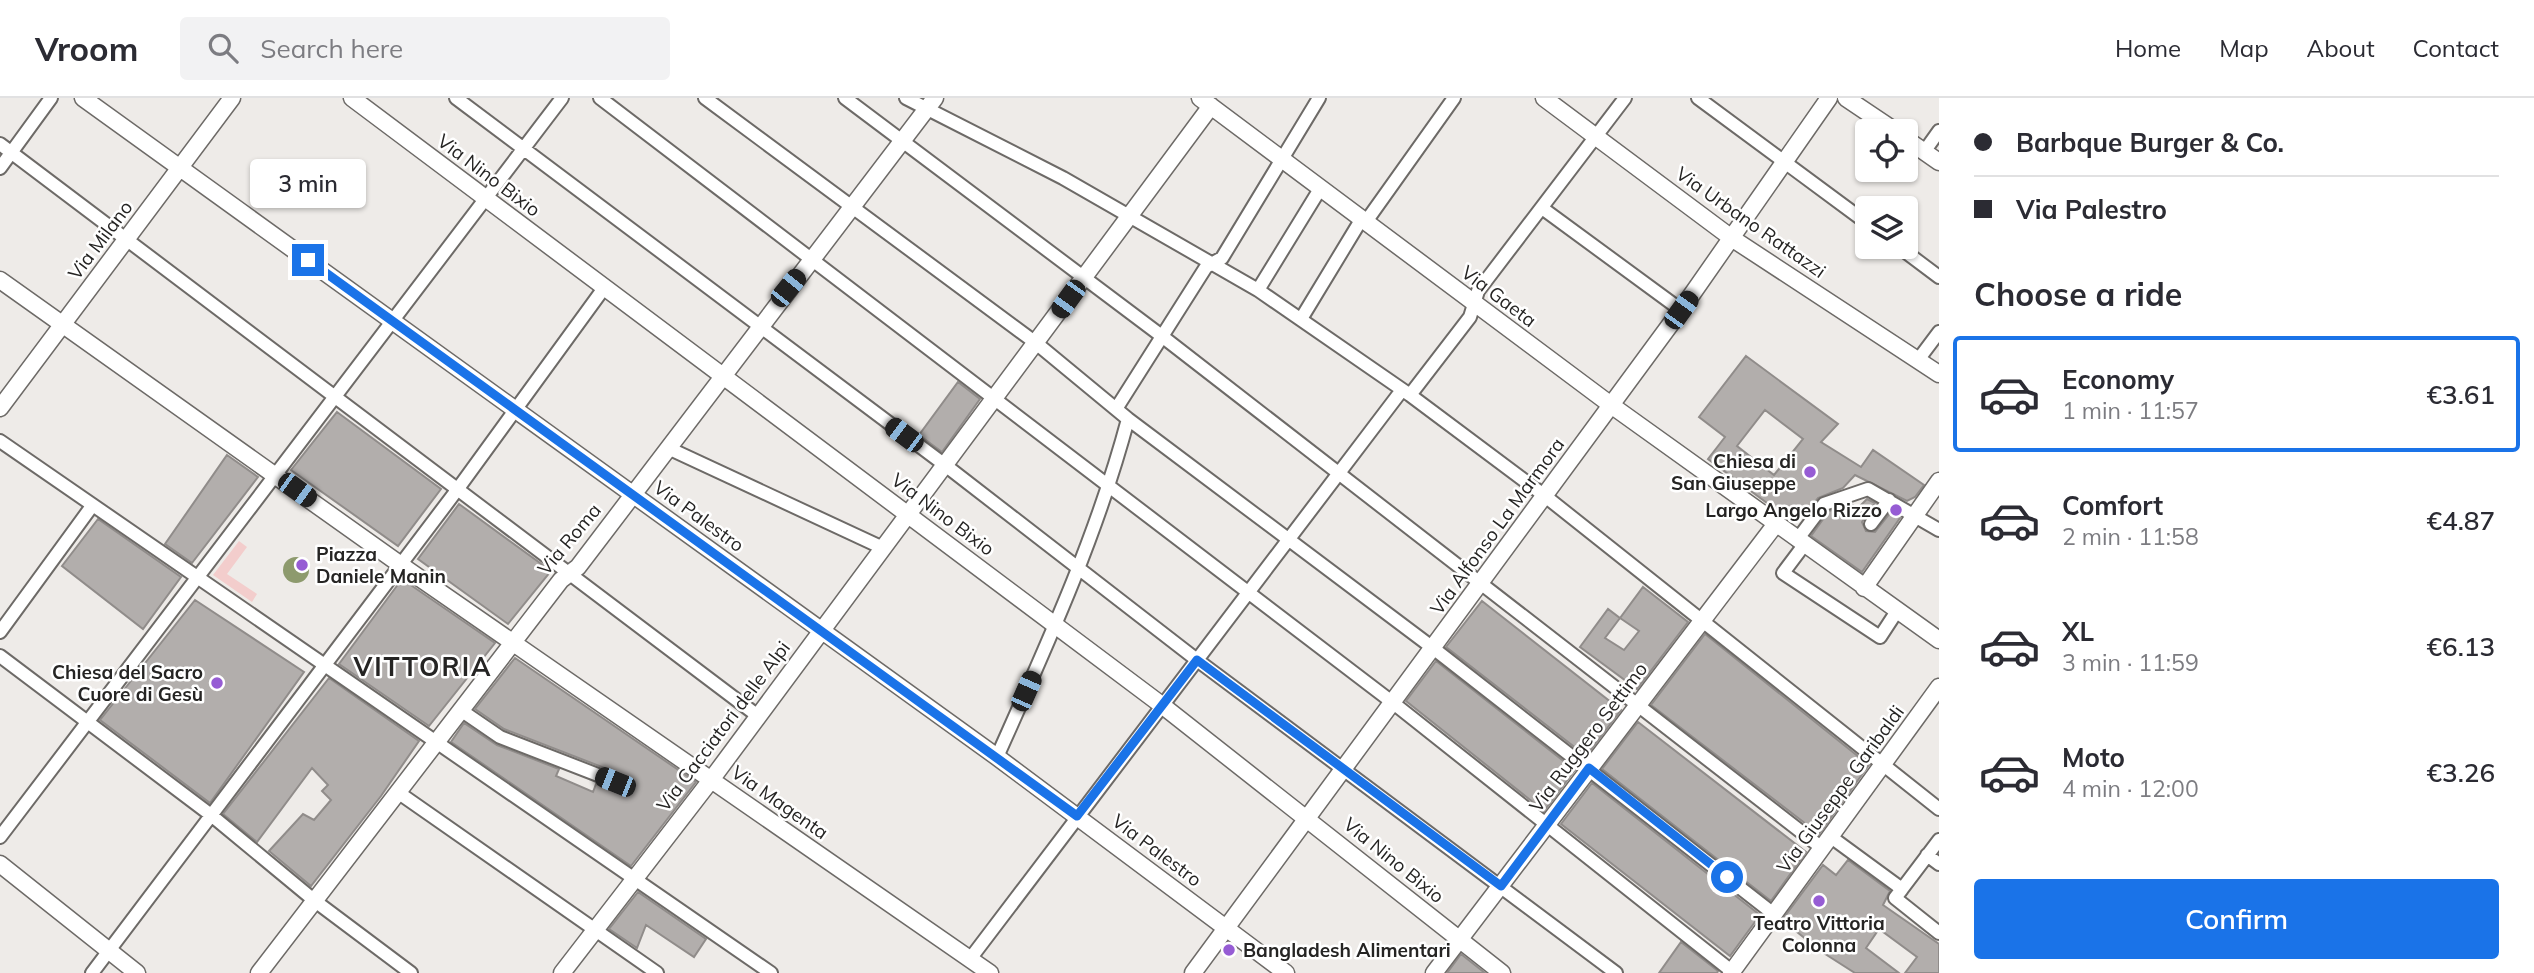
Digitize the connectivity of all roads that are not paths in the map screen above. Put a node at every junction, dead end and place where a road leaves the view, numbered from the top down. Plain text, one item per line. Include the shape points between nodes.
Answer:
1 (51, 98) edge
2 (83, 98) edge
3 (232, 98) edge
4 (352, 98) edge
5 (456, 98) edge
6 (562, 98) edge
7 (600, 98) edge
8 (705, 98) edge
9 (845, 98) edge
10 (906, 98) edge
11 (1319, 98) edge
12 (1454, 98) edge
13 (1545, 98) edge
14 (1625, 98) edge
15 (1698, 98) edge
16 (1829, 98) edge
17 (1846, 98) edge
18 (1209, 101) edge
19 (931, 103) edge
20 (1877, 119) edge
21 (1939, 131) edge
22 (1596, 137) junction
23 (903, 141) junction
24 (0, 144) edge
25 (1918, 148) edge
26 (524, 149) junction
27 (1924, 152) junction
28 (12, 153) junction
29 (1280, 159) junction
30 (1784, 162) junction
31 (1939, 162) edge
32 (181, 168) junction
33 (0, 169) edge
34 (1320, 189) junction
35 (488, 199) junction
36 (853, 206) junction
37 (1542, 208) junction
38 (1855, 214) edge
39 (1129, 215) junction
40 (1363, 220) junction
41 (1733, 239) junction
42 (127, 240) junction
43 (812, 257) junction
44 (1916, 259) edge
45 (1215, 263) junction
46 (1939, 276) edge
47 (1084, 277) junction
48 (0, 280) edge
49 (604, 288) junction
50 (1258, 290) junction
51 (1475, 304) junction
52 (1681, 310) junction
53 (1301, 319) junction
54 (393, 322) junction
55 (62, 324) junction
56 (761, 328) junction
57 (1939, 332) edge
58 (1163, 337) junction
59 (1036, 343) junction
60 (1918, 360) junction
61 (1939, 373) edge
62 (724, 377) junction
63 (1406, 392) junction
64 (995, 398) junction
65 (334, 399) junction
66 (1611, 405) junction
67 (0, 408) edge
68 (1116, 409) junction
69 (514, 410) junction
70 (1128, 419) junction
71 (0, 441) edge
72 (668, 448) junction
73 (944, 465) junction
74 (275, 469) junction
75 (1338, 471) junction
76 (1939, 481) edge
77 (1110, 489) junction
78 (457, 490) junction
79 (632, 494) junction
80 (1545, 496) junction
81 (1889, 500) junction
82 (92, 506) junction
83 (909, 514) junction
84 (1916, 515) junction
85 (1871, 524) dead end
86 (1775, 525) junction
87 (1939, 530) edge
88 (1289, 538) junction
89 (1800, 543) junction
90 (883, 548) junction
91 (406, 562) junction
92 (1077, 566) junction
93 (192, 573) junction
94 (568, 574) junction
95 (1483, 584) junction
96 (1864, 588) junction
97 (1247, 593) junction
98 (1897, 611) junction
99 (1703, 621) junction
100 (1056, 625) junction
101 (822, 631) junction
102 (0, 632) edge
103 (1939, 640) edge
104 (513, 643) junction
105 (1433, 648) junction
106 (0, 656) edge
107 (1197, 660) junction
108 (326, 670) junction
109 (1939, 687) edge
110 (1392, 702) junction
111 (1163, 706) junction
112 (1637, 706) junction
113 (462, 711) junction
114 (758, 716) junction
115 (86, 723) junction
116 (438, 742) junction
117 (997, 757) junction
118 (1884, 764) junction
119 (1589, 768) junction
120 (1344, 769) junction
121 (711, 779) junction
122 (615, 782) dead end
123 (399, 793) junction
124 (1939, 808) edge
125 (211, 815) junction
126 (1077, 816) junction
127 (1308, 819) junction
128 (1546, 826) junction
129 (0, 837) edge
130 (1939, 840) edge
131 (1826, 842) junction
132 (1927, 855) junction
133 (0, 864) edge
134 (1939, 864) edge
135 (633, 878) junction
136 (1501, 886) junction
137 (1902, 889) junction
138 (315, 901) junction
139 (1775, 915) junction
140 (1227, 928) junction
141 (595, 929) junction
142 (1939, 933) edge
143 (1460, 939) junction
144 (109, 950) junction
145 (970, 959) junction
146 (1730, 971) edge
147 (92, 973) edge
148 (136, 973) edge
149 (259, 973) edge
150 (411, 973) edge
151 (562, 973) edge
152 (657, 973) edge
153 (772, 973) edge
154 (990, 973) edge
155 (1193, 973) edge
156 (1286, 973) edge
157 (1434, 973) edge
158 (1502, 973) edge
159 (1616, 973) edge

1 - 28 street
2 - 32 street, Via Palestro
3 - 32 street, Via Milano
4 - 35 street, Via Nino Bixio
5 - 26 street
6 - 26 street
7 - 43 street
8 - 36 street
9 - 23 street
10 - 19 street
11 - 29 street
12 - 40 street
13 - 22 street, Via Urbano Rattazzi
14 - 22 street
15 - 30 street
16 - 30 street, Via Alfonso La Marmora
17 - 20 street
18 - 29 street, Via Gaeta
18 - 39 street, Via Cacciatori delle Alpi
19 - 23 street, Via Roma
19 - 39 street
21 - 27 street
22 - 37 street
22 - 41 street, Via Urbano Rattazzi
23 - 36 street, Via Roma
23 - 47 street
24 - 28 street
25 - 27 street
26 - 35 street
26 - 56 street
27 - 31 street
28 - 33 street
28 - 42 street
29 - 34 street, Via Gaeta
29 - 45 street
30 - 38 street
30 - 41 street, Via Alfonso La Marmora
32 - 42 street, Via Milano
32 - 54 street, Via Palestro
34 - 40 street, Via Gaeta
34 - 50 street
35 - 49 street, Via Nino Bixio
35 - 54 street
36 - 43 street, Via Roma
36 - 59 street
37 - 51 street via 1478,290
37 - 52 street
39 - 45 street
39 - 47 street, Via Cacciatori delle Alpi
40 - 51 street, Via Gaeta
40 - 53 street
41 - 52 street, Via Alfonso La Marmora
41 - 60 street, Via Urbano Rattazzi
42 - 55 street, Via Milano
42 - 65 street
43 - 56 street, Via Roma
43 - 64 street
44 - 46 street
45 - 50 street
45 - 58 street via 1206,267
47 - 58 street
47 - 59 street, Via Cacciatori delle Alpi
48 - 55 street
49 - 62 street, Via Nino Bixio
49 - 69 street
50 - 53 street
51 - 63 street via 1470,317
51 - 66 street, Via Gaeta
52 - 66 street, Via Alfonso La Marmora
53 - 63 street
54 - 65 street
54 - 69 street, Via Palestro
55 - 67 street, Via Milano
55 - 74 street
56 - 62 street, Via Roma
56 - 73 street
57 - 60 street
58 - 68 street
58 - 75 street
59 - 64 street, Via Cacciatori delle Alpi
59 - 68 street
60 - 61 street, Via Urbano Rattazzi
62 - 72 street, Via Roma
62 - 83 street, Via Nino Bixio
63 - 75 street
63 - 80 street
64 - 73 street, Via Cacciatori delle Alpi
64 - 77 street
65 - 74 street
65 - 78 street
66 - 80 street, Via Alfonso La Marmora
66 - 86 street, Via Gaeta
68 - 70 street
69 - 78 street
69 - 79 street, Via Palestro
70 - 77 street
70 - 88 street
71 - 82 street
72 - 79 street, Via Roma
72 - 90 street
73 - 83 street, Via Cacciatori delle Alpi
73 - 92 street
74 - 91 street, Via Magenta
74 - 93 street
75 - 88 street
75 - 95 street
76 - 84 street
77 - 92 street
77 - 97 street
78 - 91 street
78 - 94 street
79 - 94 street, Via Roma
79 - 101 street, Via Palestro
80 - 95 street, Via Alfonso La Marmora
80 - 99 street
81 - 84 street
81 - 85 street
81 - 89 street via 1868,489 1824,504
82 - 93 street
82 - 102 street
83 - 90 street, Via Cacciatori delle Alpi
83 - 100 street, Via Nino Bixio
84 - 87 street
84 - 96 street
86 - 89 street, Via Gaeta
86 - 99 street, Via Ruggero Settimo
88 - 97 street
88 - 105 street
89 - 96 street, Via Gaeta
89 - 98 street via 1783,573 1880,636
90 - 101 street, Via Cacciatori delle Alpi
91 - 104 street, Via Magenta
91 - 108 street
92 - 100 street
92 - 107 street
93 - 108 street
93 - 115 street via 189,588
94 - 104 street, Via Roma
94 - 114 street
95 - 105 street, Via Alfonso La Marmora
95 - 112 street
96 - 98 street, Via Gaeta
97 - 107 street
97 - 110 street
98 - 103 street, Via Gaeta
99 - 112 street, Via Ruggero Settimo
99 - 118 street
100 - 111 street, Via Nino Bixio
100 - 117 street
101 - 114 street, Via Cacciatori delle Alpi
101 - 117 street, Via Palestro
104 - 113 street, Via Roma
104 - 121 street, Via Magenta
105 - 110 street, Via Alfonso La Marmora
105 - 119 street
106 - 115 street
107 - 111 street
107 - 120 street
108 - 116 street
108 - 125 street
109 - 118 street, Via Giuseppe Garibaldi
110 - 120 street, Via Alfonso La Marmora
110 - 128 street
111 - 126 street
111 - 127 street, Via Nino Bixio
112 - 119 street, Via Ruggero Settimo
112 - 131 street
113 - 116 street, Via Roma
113 - 122 street via 500,737
114 - 121 street, Via Cacciatori delle Alpi
115 - 125 street
115 - 129 street
116 - 123 street, Via Roma
116 - 135 street
117 - 126 street, Via Palestro
118 - 124 street
118 - 131 street, Via Giuseppe Garibaldi
119 - 128 street, Via Ruggero Settimo
119 - 139 street
120 - 127 street, Via Alfonso La Marmora
120 - 136 street
121 - 135 street, Via Cacciatori delle Alpi
121 - 145 street, Via Magenta
123 - 138 street, Via Roma
123 - 141 street
125 - 138 street
125 - 144 street
126 - 140 street, Via Palestro
126 - 145 street
127 - 140 street, Via Alfonso La Marmora
127 - 143 street, Via Nino Bixio
128 - 136 street, Via Ruggero Settimo
128 - 146 street
130 - 132 street
131 - 137 street
131 - 139 street, Via Giuseppe Garibaldi
132 - 134 street
132 - 137 street
133 - 144 street
135 - 141 street, Via Cacciatori delle Alpi
135 - 153 street
136 - 143 street, Via Ruggero Settimo
136 - 159 street
137 - 142 street via 1895,898
138 - 149 street, Via Roma
138 - 150 street
139 - 146 street, Via Giuseppe Garibaldi
140 - 155 street, Via Alfonso La Marmora
140 - 156 street, Via Palestro
141 - 151 street, Via Cacciatori delle Alpi
141 - 152 street
143 - 157 street, Via Ruggero Settimo
143 - 158 street, Via Nino Bixio
144 - 147 street
144 - 148 street
145 - 154 street, Via Magenta

